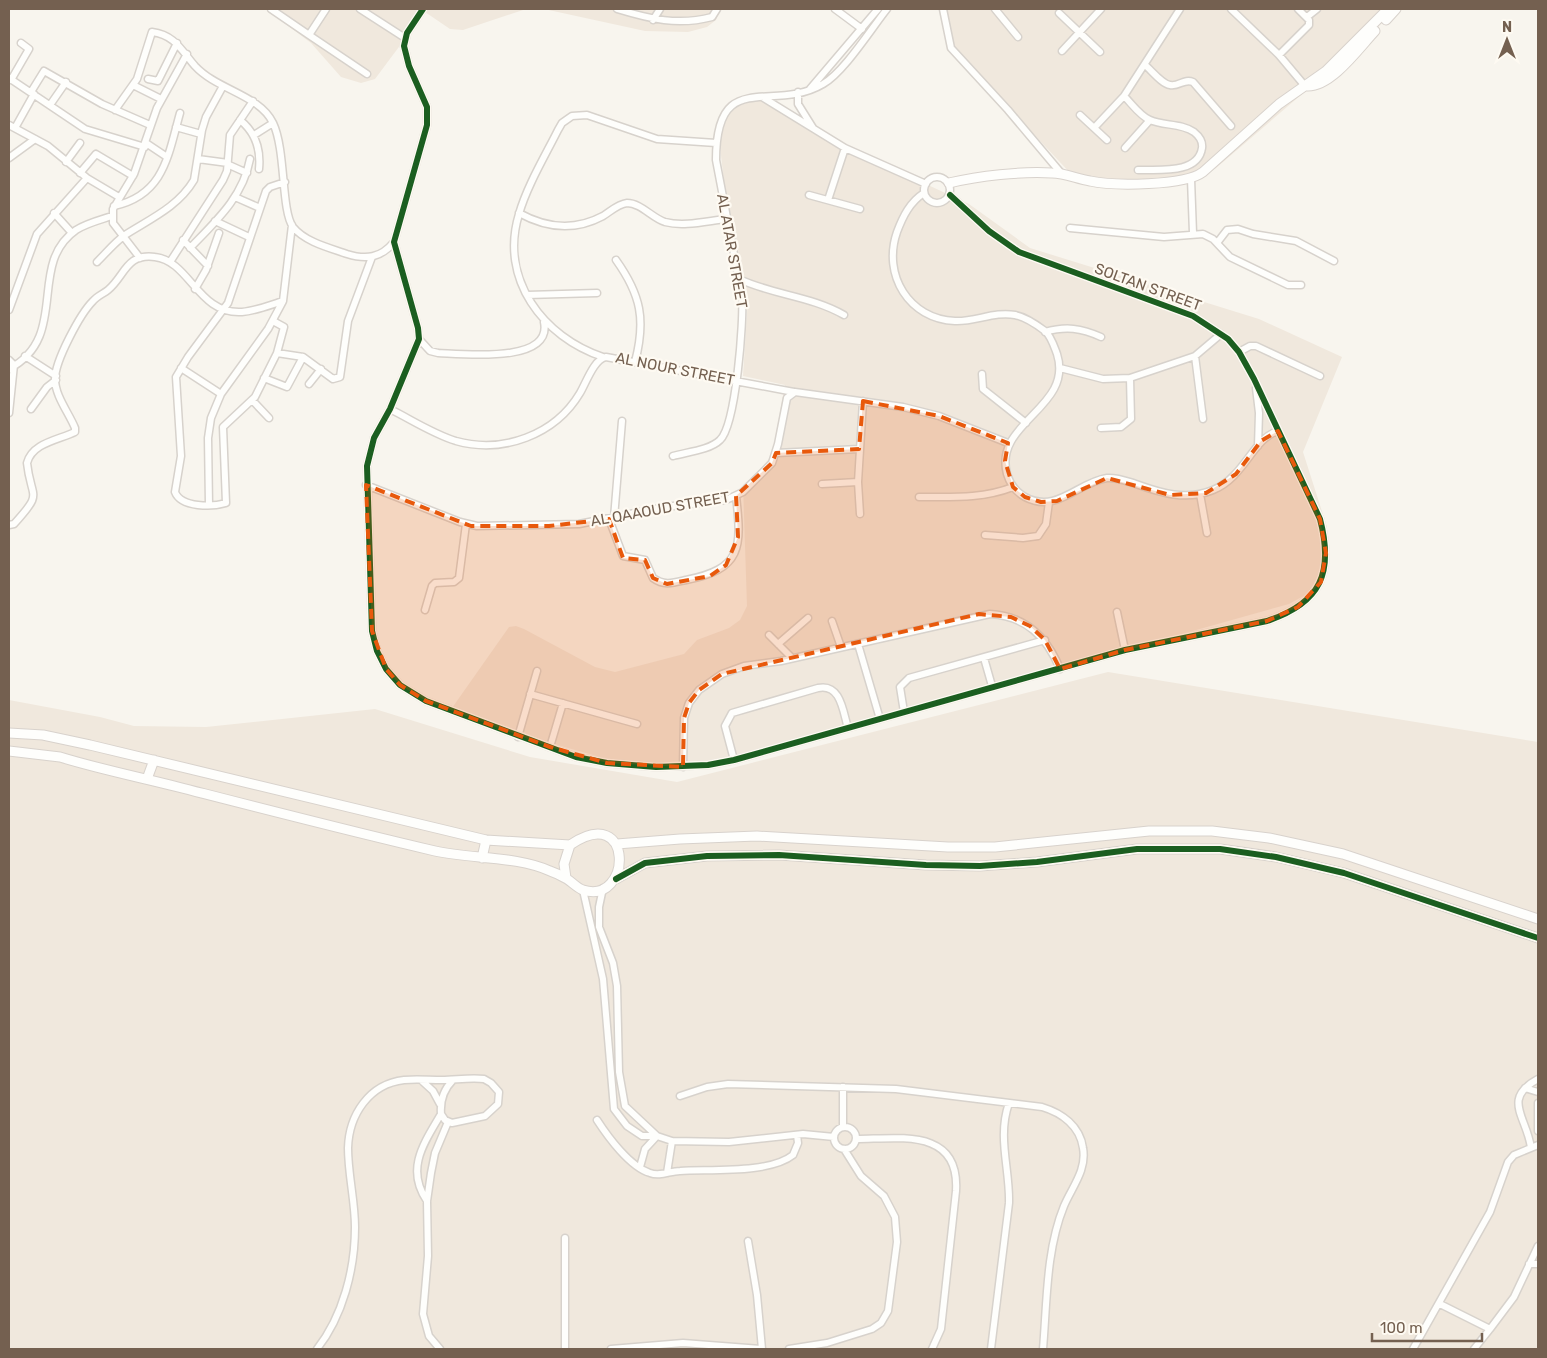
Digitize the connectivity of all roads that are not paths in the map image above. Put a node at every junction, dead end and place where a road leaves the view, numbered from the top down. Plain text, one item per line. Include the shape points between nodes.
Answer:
1 (271, 9) edge
2 (326, 9) edge
3 (360, 9) edge
4 (421, 9) edge
5 (617, 9) edge
6 (660, 9) edge
7 (716, 9) edge
8 (835, 9) edge
9 (878, 9) edge
10 (887, 9) edge
11 (995, 9) edge
12 (1101, 9) edge
13 (1231, 9) edge
14 (1298, 9) edge
15 (1317, 9) edge
16 (944, 10) edge
17 (1178, 10) edge
18 (1391, 10) edge
19 (1059, 13) dead end
20 (1307, 17) junction
21 (652, 20) junction
22 (862, 29) junction
23 (1080, 32) junction
24 (309, 35) junction
25 (1018, 37) dead end
26 (405, 38) junction
27 (21, 43) dead end
28 (177, 43) junction
29 (1062, 51) dead end
30 (1100, 52) dead end
31 (186, 54) junction
32 (1279, 55) junction
33 (1145, 65) junction
34 (368, 74) dead end
35 (148, 79) dead end
36 (11, 80) edge
37 (66, 82) junction
38 (133, 85) junction
39 (223, 86) junction
40 (1305, 86) junction
41 (9, 89) edge
42 (810, 90) junction
43 (798, 92) junction
44 (32, 93) junction
45 (1124, 96) junction
46 (762, 97) junction
47 (161, 99) junction
48 (253, 101) junction
49 (50, 105) junction
50 (116, 110) junction
51 (180, 113) dead end
52 (1080, 116) dead end
53 (240, 120) junction
54 (1150, 120) junction
55 (273, 122) junction
56 (150, 126) junction
57 (1231, 126) dead end
58 (12, 127) edge
59 (176, 127) junction
60 (1094, 128) junction
61 (818, 132) junction
62 (201, 134) junction
63 (254, 135) junction
64 (35, 139) junction
65 (1107, 140) dead end
66 (80, 143) dead end
67 (716, 143) junction
68 (145, 145) junction
69 (845, 148) junction
70 (1125, 148) dead end
71 (167, 157) junction
72 (9, 158) edge
73 (198, 159) junction
74 (250, 159) dead end
75 (66, 162) junction
76 (227, 163) junction
77 (259, 169) dead end
78 (1138, 170) dead end
79 (80, 173) junction
80 (247, 173) junction
81 (1061, 173) junction
82 (133, 176) junction
83 (87, 178) junction
84 (1192, 179) junction
85 (285, 182) junction
86 (949, 183) junction
87 (926, 184) junction
88 (924, 193) junction
89 (809, 195) dead end
90 (950, 195) junction
91 (119, 197) junction
92 (235, 197) junction
93 (828, 200) junction
94 (114, 206) junction
95 (260, 208) junction
96 (860, 209) dead end
97 (54, 213) junction
98 (519, 213) junction
99 (112, 216) junction
100 (726, 219) junction
101 (215, 222) junction
102 (292, 225) junction
103 (1070, 228) dead end
104 (72, 233) junction
105 (219, 233) dead end
106 (1194, 233) junction
107 (124, 236) junction
108 (249, 237) junction
109 (183, 240) junction
110 (394, 242) junction
111 (1217, 243) junction
112 (190, 248) junction
113 (372, 257) junction
114 (140, 258) junction
115 (616, 260) dead end
116 (1334, 261) dead end
117 (97, 262) dead end
118 (170, 262) junction
119 (208, 266) junction
120 (739, 279) junction
121 (1301, 285) dead end
122 (195, 289) junction
123 (597, 293) dead end
124 (527, 296) junction
125 (283, 302) junction
126 (225, 309) junction
127 (9, 310) edge
128 (844, 315) dead end
129 (272, 321) junction
130 (544, 321) junction
131 (1046, 332) junction
132 (1221, 334) junction
133 (1101, 337) dead end
134 (419, 339) junction
135 (1240, 352) junction
136 (277, 353) junction
137 (25, 356) junction
138 (1195, 356) junction
139 (303, 357) junction
140 (603, 357) junction
141 (9, 360) edge
142 (636, 362) junction
143 (12, 367) edge
144 (181, 368) junction
145 (1060, 368) junction
146 (321, 369) junction
147 (982, 374) dead end
148 (1320, 376) dead end
149 (56, 378) junction
150 (264, 378) junction
151 (1130, 378) junction
152 (1254, 379) junction
153 (735, 380) junction
154 (309, 384) dead end
155 (795, 392) junction
156 (221, 394) junction
157 (253, 401) junction
158 (863, 401) junction
159 (31, 409) dead end
160 (390, 409) junction
161 (9, 413) edge
162 (269, 418) dead end
163 (1204, 419) dead end
164 (622, 421) dead end
165 (1026, 423) junction
166 (1101, 428) dead end
167 (1278, 431) junction
168 (1008, 443) junction
169 (1258, 447) junction
170 (859, 449) junction
171 (776, 453) junction
172 (673, 456) dead end
173 (858, 482) junction
174 (822, 484) dead end
175 (366, 485) junction
176 (1013, 487) junction
177 (1200, 494) junction
178 (736, 496) junction
179 (919, 497) dead end
180 (1049, 502) junction
181 (209, 505) junction
182 (860, 514) dead end
183 (611, 519) junction
184 (466, 524) junction
185 (9, 525) edge
186 (1207, 533) dead end
187 (985, 535) dead end
188 (425, 610) dead end
189 (1117, 612) dead end
190 (808, 618) dead end
191 (832, 621) dead end
192 (769, 635) dead end
193 (1045, 640) junction
194 (778, 644) junction
195 (858, 644) junction
196 (842, 647) junction
197 (1125, 650) junction
198 (792, 658) junction
199 (984, 658) junction
200 (1060, 669) junction
201 (537, 671) dead end
202 (992, 686) junction
203 (530, 694) junction
204 (564, 703) junction
205 (904, 712) junction
206 (880, 719) junction
207 (637, 724) dead end
208 (848, 728) junction
209 (9, 733) edge
210 (518, 737) junction
211 (550, 747) junction
212 (9, 751) edge
213 (154, 760) junction
214 (734, 760) junction
215 (683, 767) junction
216 (146, 779) junction
217 (486, 840) junction
218 (617, 844) junction
219 (570, 845) junction
220 (482, 858) junction
221 (566, 878) junction
222 (616, 879) junction
223 (603, 888) junction
224 (583, 890) junction
225 (1538, 919) edge
226 (1538, 938) edge
227 (609, 1034) junction
228 (620, 1035) junction
229 (1538, 1079) edge
230 (421, 1080) junction
231 (453, 1080) junction
232 (843, 1086) junction
233 (1525, 1088) junction
234 (1538, 1092) edge
235 (680, 1096) dead end
236 (1009, 1103) junction
237 (1538, 1103) edge
238 (441, 1106) junction
239 (625, 1106) junction
240 (614, 1109) junction
241 (441, 1114) junction
242 (1537, 1117) junction
243 (597, 1120) dead end
244 (1524, 1120) junction
245 (448, 1122) junction
246 (843, 1127) junction
247 (1538, 1131) edge
248 (797, 1135) junction
249 (657, 1136) junction
250 (834, 1137) junction
251 (856, 1139) junction
252 (672, 1141) junction
253 (1535, 1146) edge
254 (844, 1149) junction
255 (640, 1167) junction
256 (666, 1172) junction
257 (428, 1201) junction
258 (565, 1238) dead end
259 (748, 1241) dead end
260 (1538, 1246) edge
261 (1529, 1264) junction
262 (1538, 1264) edge
263 (1440, 1304) junction
264 (1490, 1329) junction
265 (663, 1347) edge
266 (317, 1349) edge
267 (440, 1349) edge
268 (565, 1349) edge
269 (611, 1349) edge
270 (761, 1349) edge
271 (789, 1349) edge
272 (932, 1349) edge
273 (991, 1349) edge
274 (1042, 1349) edge
275 (1413, 1349) edge
276 (1474, 1349) edge

1 - 24 street
2 - 24 street
3 - 26 street
4 - 26 street
5 - 21 street
6 - 21 street
7 - 21 street via 712,17 698,21
8 - 22 street
9 - 22 street
10 - 42 street via 835,74
11 - 25 street
12 - 23 street
13 - 32 street
14 - 20 street
15 - 20 street
16 - 81 street via 951,48
17 - 33 street
18 - 40 street via 1330,78 1320,84
19 - 23 street
20 - 32 street via 1308,26
22 - 42 street
23 - 29 street
23 - 30 street
24 - 34 street
26 - 110 street via 404,50 427,107 428,125
27 - 36 street via 29,49
28 - 31 street
28 - 35 street via 158,82
28 - 38 street via 170,37 152,32
31 - 39 street via 196,67
31 - 47 street
32 - 40 street
33 - 45 street
33 - 57 street via 1167,84 1186,80 1193,82
36 - 41 street
36 - 44 street
37 - 44 street via 43,70
37 - 49 street
37 - 50 street
38 - 47 street
38 - 50 street
39 - 48 street
39 - 62 street via 206,117
40 - 84 street via 1279,104
42 - 43 street
43 - 46 street
43 - 61 street via 798,104
44 - 49 street
44 - 58 street
45 - 54 street
45 - 60 street
46 - 61 street
46 - 67 street, AL ATAR STREET via 744,98 732,105 720,124
47 - 56 street
48 - 53 street
48 - 55 street
49 - 68 street via 85,129
50 - 56 street
51 - 59 street
52 - 60 street
53 - 63 street
53 - 76 street via 230,135
54 - 70 street
54 - 78 street via 1196,133 1202,145 1201,154 1183,168
55 - 63 street
55 - 85 street via 284,161
56 - 68 street
58 - 64 street
59 - 62 street
59 - 71 street
60 - 65 street
61 - 69 street
62 - 73 street
63 - 77 street via 260,158
64 - 72 street
64 - 75 street
66 - 75 street
67 - 98 street via 657,139 595,117 572,116 558,130
67 - 100 street, AL ATAR STREET
68 - 71 street
68 - 82 street
69 - 87 street
69 - 93 street
71 - 94 street via 150,189 131,201
73 - 76 street
73 - 107 street via 189,189 168,209
74 - 80 street
75 - 79 street
76 - 80 street
76 - 109 street via 221,184
79 - 82 street via 96,154
79 - 83 street
80 - 92 street
81 - 84 street via 1100,183
81 - 86 street
82 - 91 street
83 - 91 street
83 - 97 street
84 - 106 street
85 - 95 street via 267,189
85 - 102 street via 287,213
86 - 87 street via 937,177
86 - 90 street
87 - 88 street
88 - 90 street via 934,203 943,202
88 - 131 street via 916,198 902,218 894,245 894,276 908,300 941,319 970,320 1000,314 1014,315
89 - 93 street
90 - 132 street, SOLTAN STREET via 988,231 1019,252 1161,302 1205,322
91 - 94 street
92 - 95 street
92 - 101 street
93 - 96 street
94 - 99 street
95 - 108 street
97 - 104 street
97 - 127 street via 37,234
98 - 100 street via 543,224 568,227 593,221 629,203 673,224
98 - 124 street via 515,246
99 - 104 street via 91,222
99 - 107 street
100 - 120 street, AL ATAR STREET
101 - 108 street
101 - 112 street
102 - 113 street via 310,240 324,246 362,258
102 - 125 street
103 - 106 street via 1164,237
104 - 137 street via 56,252 42,330
105 - 119 street
106 - 111 street via 1209,236
107 - 114 street
107 - 117 street
108 - 126 street via 234,290
109 - 112 street
109 - 118 street
110 - 113 street via 385,252
110 - 134 street
111 - 116 street via 1227,230 1238,229 1302,243
111 - 121 street via 1230,257 1288,285
112 - 119 street
113 - 146 street via 348,320 340,377 333,379
114 - 118 street via 156,257
114 - 149 street via 126,266 108,290 94,298 86,309 61,358
115 - 142 street via 629,278 641,319 641,341
118 - 122 street
119 - 122 street
120 - 128 street via 766,290 809,299
120 - 153 street, AL ATAR STREET via 743,329
122 - 126 street via 206,300
123 - 124 street
124 - 130 street
125 - 126 street via 243,312
125 - 129 street
126 - 144 street
129 - 136 street via 284,327
129 - 156 street
130 - 134 street via 546,328 539,343 533,348 510,353 438,353 424,346
130 - 140 street via 571,344
131 - 133 street via 1065,327 1078,328
131 - 145 street via 1054,345
132 - 135 street, SOLTAN STREET
132 - 138 street
134 - 160 street
135 - 148 street via 1256,346
135 - 152 street, SOLTAN STREET
136 - 139 street
136 - 150 street
137 - 143 street
137 - 149 street
138 - 151 street
138 - 163 street
139 - 146 street
139 - 150 street via 287,387
140 - 142 street, AL NOUR STREET
140 - 160 street, AL NOUR STREET via 567,411 543,430 515,442 485,446 455,440
141 - 143 street
142 - 153 street, AL NOUR STREET
143 - 161 street
144 - 156 street
144 - 181 street via 176,383 181,456 175,492 184,501
145 - 151 street via 1104,379
145 - 165 street via 1053,393
146 - 154 street
147 - 165 street via 983,388
149 - 159 street
149 - 185 street via 58,394 76,430 32,452 27,463 34,490 33,502 14,524
150 - 157 street
151 - 166 street via 1131,419 1121,427
152 - 167 street, SOLTAN STREET
152 - 169 street via 1259,413
153 - 155 street, AL NOUR STREET
153 - 172 street, AL ATAR STREET via 728,423 720,441
155 - 158 street
155 - 171 street, AL QAAOUD STREET via 787,398
156 - 181 street via 209,428
157 - 162 street
157 - 181 street via 224,424 227,502
158 - 168 street via 939,416
158 - 170 street
160 - 175 street via 371,447
164 - 183 street
165 - 168 street
167 - 169 street via 1266,436
167 - 197 street, SOLTAN STREET via 1320,519 1325,537 1326,565 1316,591 1289,613 1267,621
168 - 176 street via 1005,461
169 - 177 street via 1229,480
170 - 171 street
170 - 173 street
171 - 178 street, AL QAAOUD STREET via 772,463
173 - 174 street
173 - 182 street
175 - 184 street, AL QAAOUD STREET
175 - 210 street via 371,621 381,660 400,685 416,697
176 - 179 street via 973,497
176 - 180 street via 1025,497
177 - 180 street via 1170,494 1122,479 1106,478
177 - 186 street
178 - 183 street, AL QAAOUD STREET
178 - 183 street via 739,530 732,558 710,576 667,584 653,578 645,560 623,556
180 - 187 street via 1046,524 1038,536
183 - 184 street, AL QAAOUD STREET via 549,526
184 - 188 street via 459,578 454,582 435,583
189 - 197 street
190 - 194 street
191 - 196 street
192 - 194 street
193 - 195 street via 1021,620 990,614
193 - 199 street
193 - 200 street
194 - 198 street
195 - 196 street
195 - 206 street
196 - 198 street
197 - 200 street
198 - 215 street via 732,670 699,690 689,703 684,718
199 - 202 street
199 - 205 street via 905,680 900,691
200 - 202 street
201 - 203 street
202 - 205 street
203 - 204 street
203 - 210 street
204 - 207 street
204 - 211 street
205 - 206 street
206 - 208 street
208 - 214 street
208 - 214 street via 837,693 828,687 818,688 732,713 725,726
209 - 213 street via 43,736
210 - 211 street
211 - 215 street via 576,757 607,763
212 - 216 street via 49,755
213 - 216 street
213 - 217 street
214 - 215 street
216 - 220 street via 454,855
217 - 219 street
217 - 220 street
218 - 219 street via 596,834
218 - 222 street via 620,862
218 - 225 street via 757,836 995,847 1149,831 1231,833 1352,857
219 - 221 street via 564,864
220 - 221 street via 539,866
221 - 224 street
222 - 223 street
222 - 226 street via 652,862 707,856 779,855 980,866 1137,849 1220,849 1276,857 1344,873
223 - 224 street
223 - 228 street via 598,907 599,927 618,986
224 - 227 street via 604,979
227 - 228 street
227 - 240 street
228 - 239 street via 619,1072
229 - 233 street
230 - 231 street
230 - 238 street
230 - 266 street via 404,1080 380,1088 362,1104 354,1117 348,1148 354,1213 353,1257 339,1311
231 - 238 street via 444,1092
231 - 245 street via 487,1081 494,1085 500,1096 496,1108 485,1116
232 - 235 street via 728,1084
232 - 236 street via 922,1091
232 - 246 street
233 - 234 street
233 - 244 street via 1517,1103
236 - 273 street via 1003,1131 1009,1204
236 - 274 street via 1042,1107 1062,1116 1076,1130 1083,1149 1082,1167 1063,1208 1054,1241
237 - 242 street
238 - 241 street
239 - 240 street
239 - 249 street
240 - 249 street via 626,1126 642,1136
241 - 245 street
241 - 257 street via 422,1145 417,1165 418,1184
242 - 244 street
242 - 247 street
243 - 255 street via 615,1145
244 - 253 street
245 - 257 street via 435,1153
246 - 250 street
246 - 251 street via 851,1129
248 - 250 street
248 - 252 street via 729,1142
248 - 256 street via 798,1143 793,1154 768,1164 731,1170
249 - 252 street
249 - 255 street via 645,1149
250 - 254 street via 836,1145
251 - 254 street via 852,1147
251 - 272 street via 922,1139 939,1148 954,1170 956,1191 941,1329
252 - 256 street
253 - 263 street via 1514,1155 1508,1162 1490,1212
254 - 271 street via 861,1176 884,1196 895,1217 897,1242 888,1311 881,1323 872,1329 827,1344
255 - 256 street via 654,1174
257 - 267 street via 423,1314 429,1336
258 - 268 street
259 - 270 street
260 - 261 street
261 - 262 street
261 - 264 street via 1514,1297
263 - 264 street
263 - 275 street
264 - 276 street
265 - 269 street
265 - 270 street via 702,1344

